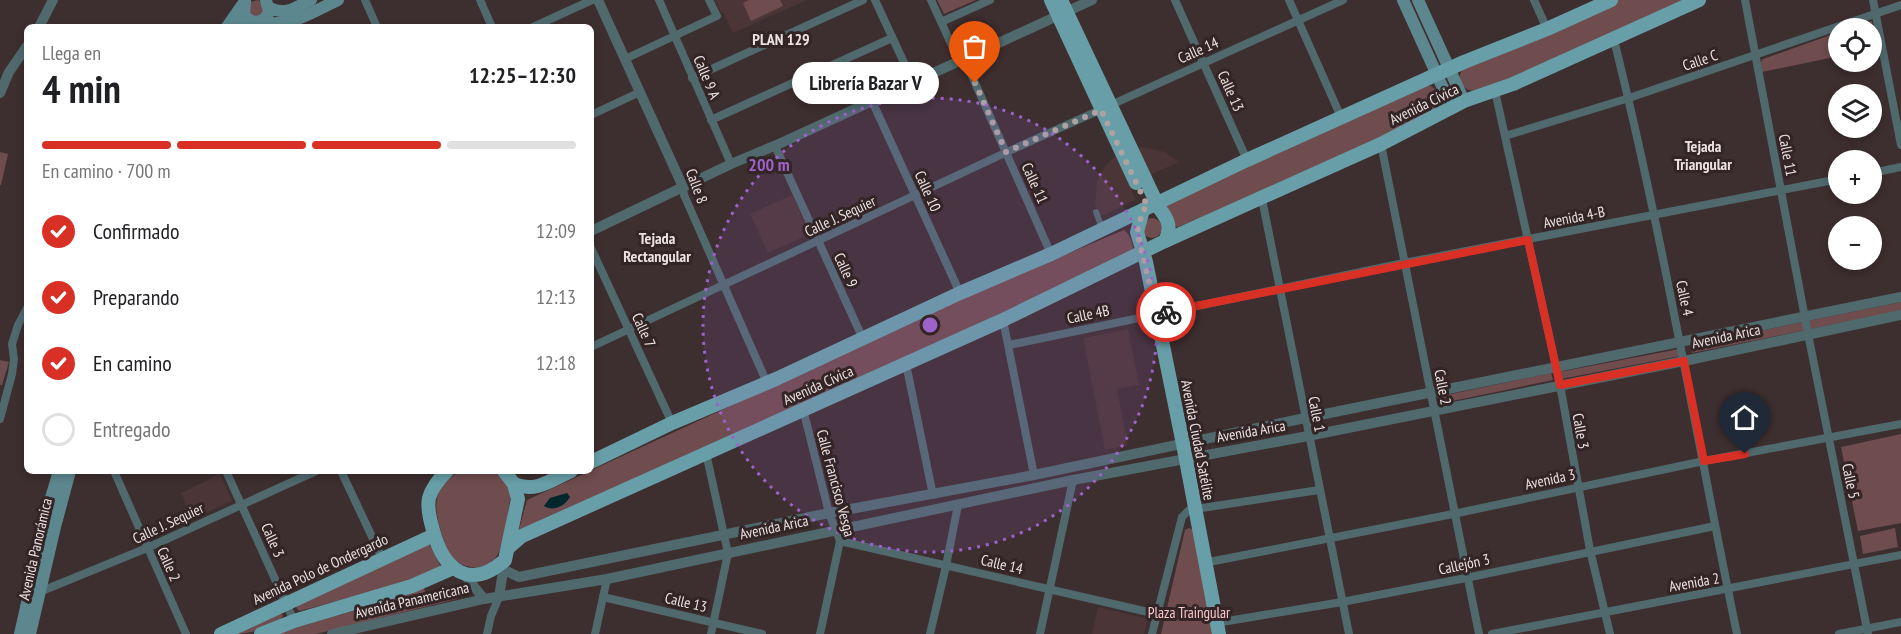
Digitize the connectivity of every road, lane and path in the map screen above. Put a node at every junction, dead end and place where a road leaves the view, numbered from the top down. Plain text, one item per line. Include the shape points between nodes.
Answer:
1 (53, 0) edge
2 (311, 0) edge
3 (338, 0) edge
4 (365, 0) edge
5 (480, 0) edge
6 (592, 0) edge
7 (598, 0) edge
8 (659, 0) edge
9 (709, 0) edge
10 (862, 0) edge
11 (875, 0) edge
12 (931, 0) edge
13 (990, 0) edge
14 (1051, 0) edge
15 (1092, 0) edge
16 (1175, 0) edge
17 (1289, 0) edge
18 (1343, 0) edge
19 (1403, 0) edge
20 (1418, 0) edge
21 (1534, 0) edge
22 (1611, 0) edge
23 (1699, 0) edge
24 (1745, 0) edge
25 (1873, 0) edge
26 (245, 1) edge
27 (268, 4) edge
28 (1901, 5) edge
29 (1062, 9) edge
30 (1876, 14) junction
31 (1298, 20) junction
32 (941, 22) junction
33 (253, 23) edge
34 (41, 24) edge
35 (229, 24) edge
36 (287, 24) edge
37 (376, 24) edge
38 (491, 24) edge
39 (540, 24) edge
40 (1547, 29) junction
41 (675, 36) junction
42 (892, 38) junction
43 (1614, 40) junction
44 (24, 50) edge
45 (1756, 56) junction
46 (625, 59) junction
47 (961, 59) junction
48 (1203, 63) junction
49 (1442, 71) junction
50 (692, 78) junction
51 (913, 82) junction
52 (1496, 91) junction
53 (640, 92) junction
54 (0, 93) edge
55 (1629, 98) junction
56 (872, 101) junction
57 (1458, 104) junction
58 (1106, 108) junction
59 (594, 114) edge
60 (1341, 117) junction
61 (711, 120) junction
62 (1505, 136) junction
63 (1381, 144) junction
64 (775, 146) junction
65 (1901, 146) edge
66 (1006, 152) junction
67 (1247, 160) junction
68 (731, 164) junction
69 (1901, 167) edge
70 (1882, 170) edge
71 (1828, 181) edge
72 (683, 187) junction
73 (1781, 189) junction
74 (916, 196) junction
75 (1262, 199) junction
76 (1149, 207) junction
77 (1096, 212) dead end
78 (1653, 216) junction
79 (594, 230) edge
80 (1102, 230) junction
81 (1528, 240) junction
82 (1165, 241) junction
83 (818, 242) junction
84 (1143, 252) junction
85 (1051, 254) junction
86 (594, 255) edge
87 (1404, 263) junction
88 (723, 285) junction
89 (1279, 290) junction
90 (960, 293) junction
91 (1901, 297) edge
92 (24, 314) edge
93 (1157, 314) junction
94 (1901, 315) edge
95 (1805, 316) junction
96 (1003, 320) junction
97 (629, 331) junction
98 (1808, 334) junction
99 (862, 339) junction
100 (1680, 342) junction
101 (1009, 345) junction
102 (594, 346) edge
103 (1684, 361) junction
104 (906, 364) junction
105 (1555, 367) junction
106 (767, 383) junction
107 (1560, 385) junction
108 (1431, 394) junction
109 (803, 409) junction
110 (1434, 410) junction
111 (1305, 418) junction
112 (0, 419) edge
113 (672, 423) junction
114 (1901, 424) edge
115 (1308, 436) junction
116 (1828, 438) junction
117 (1184, 444) junction
118 (706, 453) junction
119 (1185, 459) junction
120 (594, 461) edge
121 (1704, 461) junction
122 (59, 474) edge
123 (69, 474) edge
124 (115, 474) edge
125 (227, 474) edge
126 (309, 474) edge
127 (342, 474) edge
128 (444, 474) edge
129 (506, 474) edge
130 (564, 474) edge
131 (1034, 475) junction
132 (1073, 480) junction
133 (514, 484) junction
134 (1578, 487) junction
135 (1319, 490) junction
136 (933, 495) junction
137 (242, 504) junction
138 (958, 505) junction
139 (1195, 510) junction
140 (829, 513) junction
141 (1454, 514) junction
142 (1715, 526) junction
143 (836, 529) junction
144 (724, 535) junction
145 (434, 536) junction
146 (1329, 537) junction
147 (840, 541) junction
148 (147, 548) junction
149 (1590, 550) junction
150 (728, 553) junction
151 (1901, 555) edge
152 (382, 558) junction
153 (506, 559) junction
154 (1204, 563) junction
155 (1855, 564) junction
156 (946, 566) junction
157 (458, 571) junction
158 (1466, 578) junction
159 (607, 579) junction
160 (1050, 590) junction
161 (1728, 590) junction
162 (35, 593) junction
163 (499, 597) junction
164 (603, 597) junction
165 (484, 599) junction
166 (1342, 602) junction
167 (287, 603) junction
168 (1605, 611) junction
169 (1157, 614) junction
170 (491, 616) junction
171 (294, 621) junction
172 (1901, 621) edge
173 (714, 622) junction
174 (1217, 628) edge
175 (375, 629) edge
176 (1867, 631) edge
177 (20, 634) edge
178 (30, 634) edge
179 (186, 634) edge
180 (221, 634) edge
181 (261, 634) edge
182 (332, 634) edge
183 (487, 634) edge
184 (595, 634) edge
185 (711, 634) edge
186 (762, 634) edge
187 (820, 634) edge
188 (930, 634) edge
189 (1040, 634) edge
190 (1152, 634) edge
191 (1348, 634) edge
192 (1479, 634) edge
193 (1492, 634) edge
194 (1610, 634) edge
195 (1737, 634) edge
196 (1839, 634) edge

1 - 34 street
2 - 27 main road via 279,13
3 - 36 main road
4 - 37 street
5 - 38 street
6 - 39 street
7 - 46 street, Calle 8
8 - 41 street, Calle 9 A
9 - 41 street via 717,16
10 - 50 street
11 - 42 street
12 - 32 street, Calle 11
13 - 32 street
14 - 29 main road
15 - 29 street
16 - 48 street, Calle 13
17 - 31 street
18 - 31 street, Calle 14
19 - 49 main road
20 - 49 main road
21 - 40 street
22 - 40 main road, Avenida Cívica
23 - 43 main road, Avenida Cívica
24 - 45 street, Calle 11
25 - 30 street
26 - 33 main road via 243,10
26 - 35 main road
27 - 33 main road via 267,16
28 - 30 street, Calle C
29 - 47 street
29 - 58 main road
30 - 45 street, Calle C
30 - 65 street
31 - 48 street, Calle 14
31 - 60 street
32 - 47 street, Calle 11
40 - 49 main road, Avenida Cívica
41 - 46 street
41 - 50 street, Calle 9 A
42 - 51 street
42 - 61 street
43 - 52 main road, Avenida Cívica
43 - 55 street, Calle 4
44 - 54 street
45 - 55 street, Calle C
45 - 73 street, Calle 11
46 - 53 street, Calle 8
47 - 51 street
47 - 66 street, Calle 11
48 - 58 street, Calle 14
48 - 67 street, Calle 13
49 - 57 main road
49 - 60 main road, Avenida Cívica
50 - 61 street, Calle 9 A
51 - 56 street
52 - 57 main road, Avenida Cívica
52 - 62 street, Calle 3
53 - 59 street
53 - 72 street, Calle 8
55 - 62 street, Calle C
55 - 78 street, Calle 4
56 - 64 street
56 - 74 street, Calle 10
57 - 63 main road, Avenida Cívica
58 - 66 street, Calle J. Sequier
58 - 76 main road
60 - 67 main road, Avenida Cívica
61 - 68 street, Calle 9 A
62 - 81 street, Calle 3
63 - 75 main road, Avenida Cívica
63 - 87 street, Calle 2
64 - 68 street
64 - 83 street, Calle 9
66 - 74 street, Calle J. Sequier
66 - 85 street, Calle 11
67 - 76 main road, Avenida Cívica
68 - 72 street
69 - 70 street
71 - 73 street, Avenida 4-B
72 - 79 street
72 - 88 street, Calle 8
73 - 78 street, Avenida 4-B
73 - 95 street, Calle 11
74 - 83 street, Calle J. Sequier
74 - 90 street, Calle 10
75 - 82 main road, Avenida Cívica
75 - 89 street, Calle 1
76 - 80 main road, Avenida Cívica
76 - 82 main road via 1169,227
76 - 84 main road, Avenida Ciudad Satélite via 1137,232
77 - 80 street
78 - 81 street, Avenida 4-B
78 - 100 street, Calle 4
80 - 85 main road, Avenida Cívica
81 - 87 street, Avenida 4-B
81 - 105 street, Calle 3
82 - 84 main road, Avenida Cívica
83 - 88 street, Calle J. Sequier
83 - 99 street, Calle 9
84 - 93 main road, Avenida Ciudad Satélite
84 - 96 main road, Avenida Cívica
85 - 90 main road, Avenida Cívica
86 - 97 street, Calle 7
87 - 89 street, Avenida 4-B
87 - 108 street, Calle 2
88 - 97 street, Calle J. Sequier
88 - 106 street, Calle 8
89 - 93 street, Calle 4B
89 - 111 street, Calle 1
90 - 99 main road, Avenida Cívica
91 - 95 street, Avenida Arica
92 - 112 street via 12,344 14,359
93 - 101 street, Calle 4B
93 - 117 main road, Avenida Ciudad Satélite
94 - 98 street, Avenida Arica
95 - 98 street, Calle 11
95 - 100 street, Avenida Arica
96 - 101 street
96 - 104 main road, Avenida Cívica
97 - 102 street, Calle J. Sequier
97 - 113 street, Calle 7
98 - 103 street, Avenida Arica
98 - 116 street, Calle 5
99 - 106 main road, Avenida Cívica
100 - 103 street, Calle 4
100 - 105 street, Avenida Arica
101 - 131 street
103 - 107 street, Avenida Arica
103 - 121 street, Calle 4
104 - 109 main road, Avenida Cívica
104 - 136 street
105 - 107 street, Calle 3
105 - 108 street, Avenida Arica
106 - 113 main road, Avenida Cívica
107 - 110 street, Avenida Arica
107 - 134 street, Calle 3
108 - 110 street, Calle 2
108 - 111 street, Avenida Arica
109 - 118 main road, Avenida Cívica
109 - 140 street, Calle Francisco Vesga
110 - 115 street, Avenida Arica
110 - 141 street, Calle 2
111 - 115 street, Calle 1
111 - 117 street, Avenida Arica
113 - 120 main road, Avenida Cívica
114 - 116 street, Avenida 3
115 - 119 street, Avenida Arica
115 - 135 street, Calle 1
116 - 121 street, Avenida 3
116 - 155 street, Calle 5
117 - 119 main road, Avenida Ciudad Satélite
117 - 131 street, Avenida Arica
118 - 144 street
118 - 153 main road, Avenida Cívica via 522,537
119 - 132 street, Avenida Arica
119 - 139 main road, Avenida Ciudad Satélite
121 - 134 street, Avenida 3
121 - 142 street, Calle 4
122 - 162 main road, Avenida Panorámica via 49,505
123 - 162 main road, Avenida Panorámica
124 - 148 street, Calle 2
125 - 137 street, Calle 3
126 - 137 street, Calle J. Sequier
127 - 152 street
128 - 145 main road via 429,499
129 - 133 main road
130 - 133 main road via 532,489
131 - 136 street, Avenida Arica
132 - 138 street, Avenida Arica
132 - 160 street
133 - 153 main road via 518,499
134 - 141 street, Avenida 3
134 - 149 street, Calle 3
135 - 139 street
135 - 146 street, Calle 1
136 - 140 street, Avenida Arica
137 - 148 street, Calle J. Sequier
137 - 167 street, Calle 3
138 - 143 street, Avenida Arica
138 - 156 street
139 - 154 main road, Avenida Ciudad Satélite
139 - 169 street via 1182,517
140 - 143 street, Calle Francisco Vesga
140 - 144 street, Avenida Arica
141 - 146 street, Avenida 3
141 - 158 street, Calle 2
142 - 149 street, Callejón 3
142 - 161 street, Calle 4
143 - 147 street, Calle Francisco Vesga
143 - 150 street, Avenida Arica
144 - 150 street
144 - 153 street, Avenida Arica via 519,577
145 - 152 main road, Avenida Polo de Ondergardo
145 - 157 main road via 444,559
146 - 154 street, Avenida 3
146 - 166 street, Calle 1
147 - 156 street, Calle 14
147 - 187 street, Calle Francisco Vesga
148 - 162 street, Calle J. Sequier
148 - 179 street, Calle 2
149 - 158 street, Callejón 3
149 - 168 street, Calle 3
150 - 159 street, Avenida Arica
150 - 173 street
151 - 155 street, Avenida 2
152 - 167 main road, Avenida Polo de Ondergardo
153 - 157 main road, Avenida Cívica via 485,574 474,576
153 - 163 street
154 - 174 main road, Avenida Ciudad Satélite
155 - 161 street, Avenida 2
155 - 176 street, Calle 5
156 - 160 street, Calle 14
156 - 188 street
157 - 165 street
157 - 171 main road
158 - 166 street, Callejón 3
158 - 192 street, Calle 2
159 - 163 street, Avenida Arica
159 - 164 street
160 - 169 street, Calle 14
160 - 189 street
161 - 168 street, Avenida 2
161 - 195 street, Calle 4
162 - 177 main road, Avenida Panorámica
162 - 178 main road, Avenida Panorámica
163 - 165 street, Avenida Panamericana
163 - 170 street
164 - 173 street, Calle 13
164 - 184 street
165 - 170 street
165 - 175 street, Avenida Panamericana
166 - 174 street, Callejón 3
166 - 191 street, Calle 1
167 - 171 street, Calle 3
167 - 180 main road, Avenida Polo de Ondergardo
168 - 193 street, Avenida 2
168 - 194 street, Calle 3
169 - 190 street
170 - 183 street
171 - 181 main road
172 - 176 street
173 - 185 street
173 - 186 street, Calle 13
175 - 182 street, Avenida Panamericana
176 - 196 street

